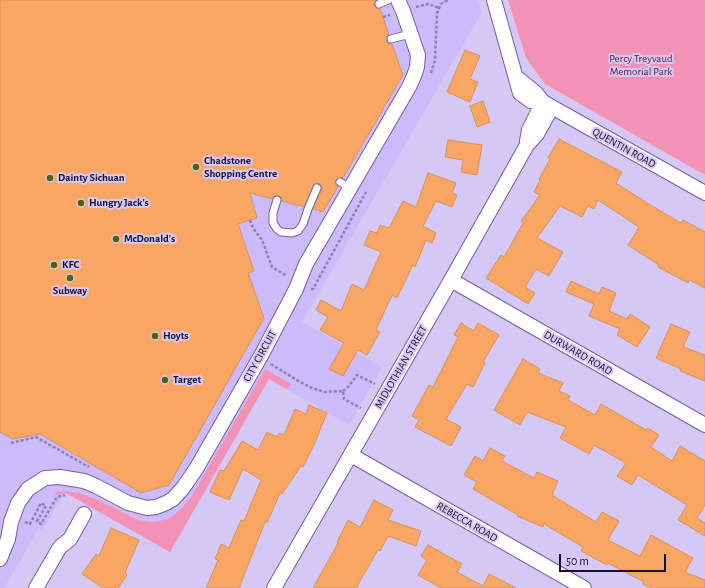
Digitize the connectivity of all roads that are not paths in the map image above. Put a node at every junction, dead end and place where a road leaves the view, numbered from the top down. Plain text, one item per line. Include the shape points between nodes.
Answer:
1 (388, 0) edge
2 (398, 0) edge
3 (494, 0) edge
4 (379, 4) dead end
5 (410, 34) junction
6 (391, 39) dead end
7 (548, 105) junction
8 (317, 188) dead end
9 (705, 193) edge
10 (277, 200) dead end
11 (451, 280) junction
12 (705, 425) edge
13 (351, 455) junction
14 (84, 514) dead end
15 (0, 559) edge
16 (36, 588) edge
17 (274, 588) edge
18 (584, 588) edge

1 - 4 lane
2 - 5 street, CITY CIRCUIT
3 - 7 street, QUENTIN ROAD via 516,77
5 - 6 lane
5 - 15 street, CITY CIRCUIT via 418,55 417,67 409,87 345,185 262,354 183,488 174,499 156,507 143,508 84,481 60,477 45,478 28,488 18,503
7 - 9 street, QUENTIN ROAD
7 - 11 street, MIDLOTHIAN STREET via 529,130 526,145
8 - 10 lane via 303,224 295,232 280,232 274,226 272,218
11 - 12 street, DURWARD ROAD
11 - 13 street, MIDLOTHIAN STREET
13 - 17 street, MIDLOTHIAN STREET
13 - 18 street, REBECCA ROAD
14 - 16 street via 70,539 60,547

